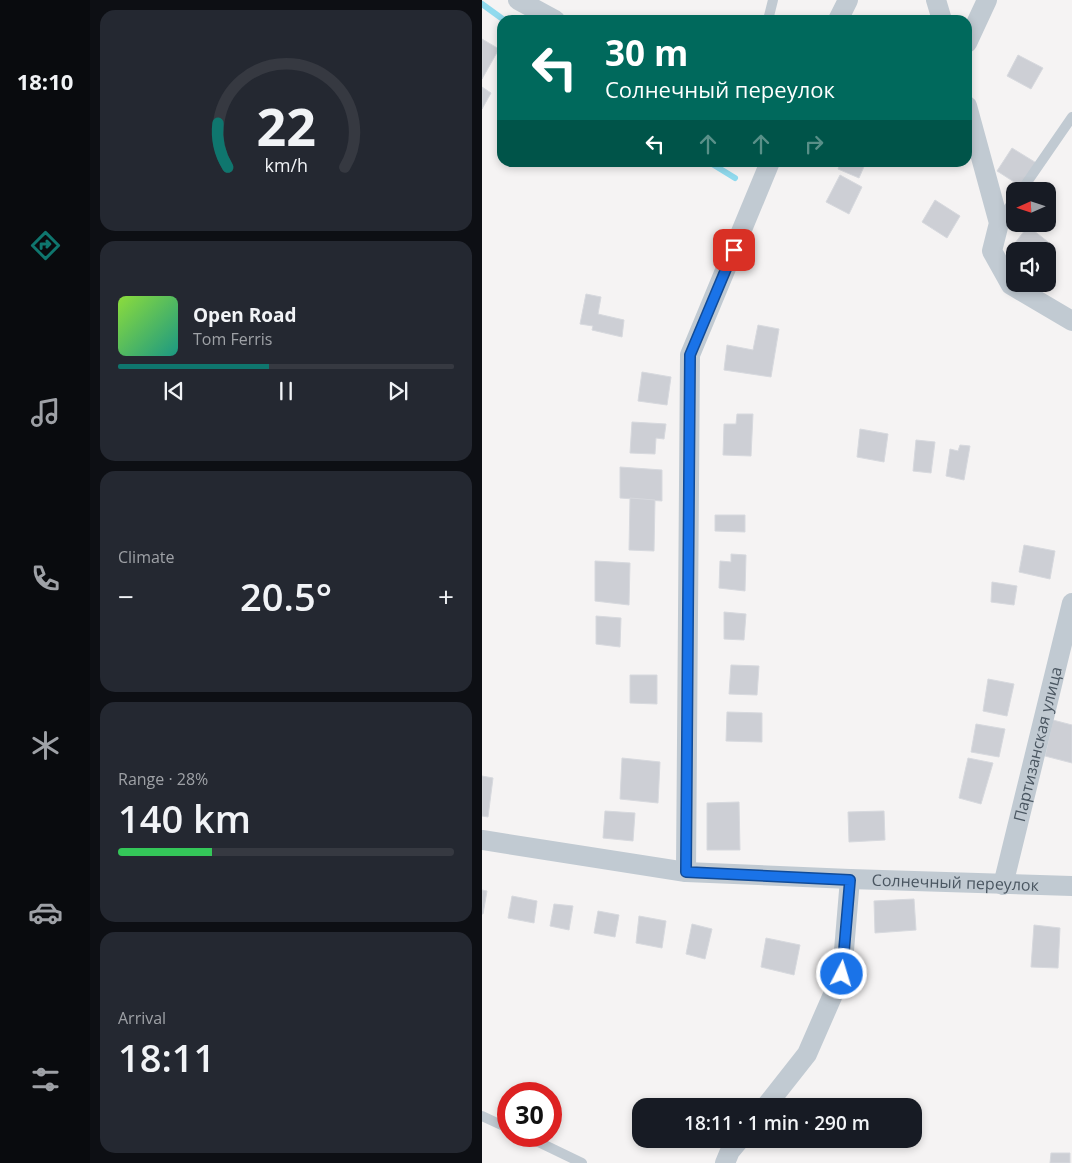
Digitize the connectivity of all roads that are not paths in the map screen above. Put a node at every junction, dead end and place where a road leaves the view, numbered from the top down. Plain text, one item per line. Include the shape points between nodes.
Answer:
1 (518, 0) edge
2 (773, 0) edge
3 (848, 0) edge
4 (936, 0) edge
5 (987, 0) edge
6 (546, 15) edge
7 (769, 15) edge
8 (840, 15) edge
9 (940, 15) edge
10 (972, 32) edge
11 (1072, 117) edge
12 (972, 124) edge
13 (766, 167) edge
14 (1027, 182) edge
15 (1006, 212) edge
16 (999, 223) junction
17 (1072, 321) edge
18 (1072, 603) edge
19 (482, 840) edge
20 (686, 872) junction
21 (850, 880) junction
22 (1003, 885) junction
23 (1072, 886) edge
24 (772, 1098) edge
25 (482, 1116) edge
26 (497, 1123) edge
27 (549, 1147) edge
28 (733, 1148) edge
29 (582, 1163) edge
30 (725, 1163) edge

1 - 6 street
2 - 7 lane
3 - 8 street
4 - 9 street
5 - 10 street
11 - 14 lane
12 - 16 street
13 - 20 street via 690,355
15 - 16 lane
16 - 17 street via 992,251 1011,285
18 - 22 street, Партизанская улица
19 - 20 street, Солнечный переулок
20 - 21 street, Солнечный переулок
21 - 22 street, Солнечный переулок
21 - 24 street via 842,974 807,1054
22 - 23 street, Солнечный переулок
25 - 26 lane
27 - 29 lane
28 - 30 street

